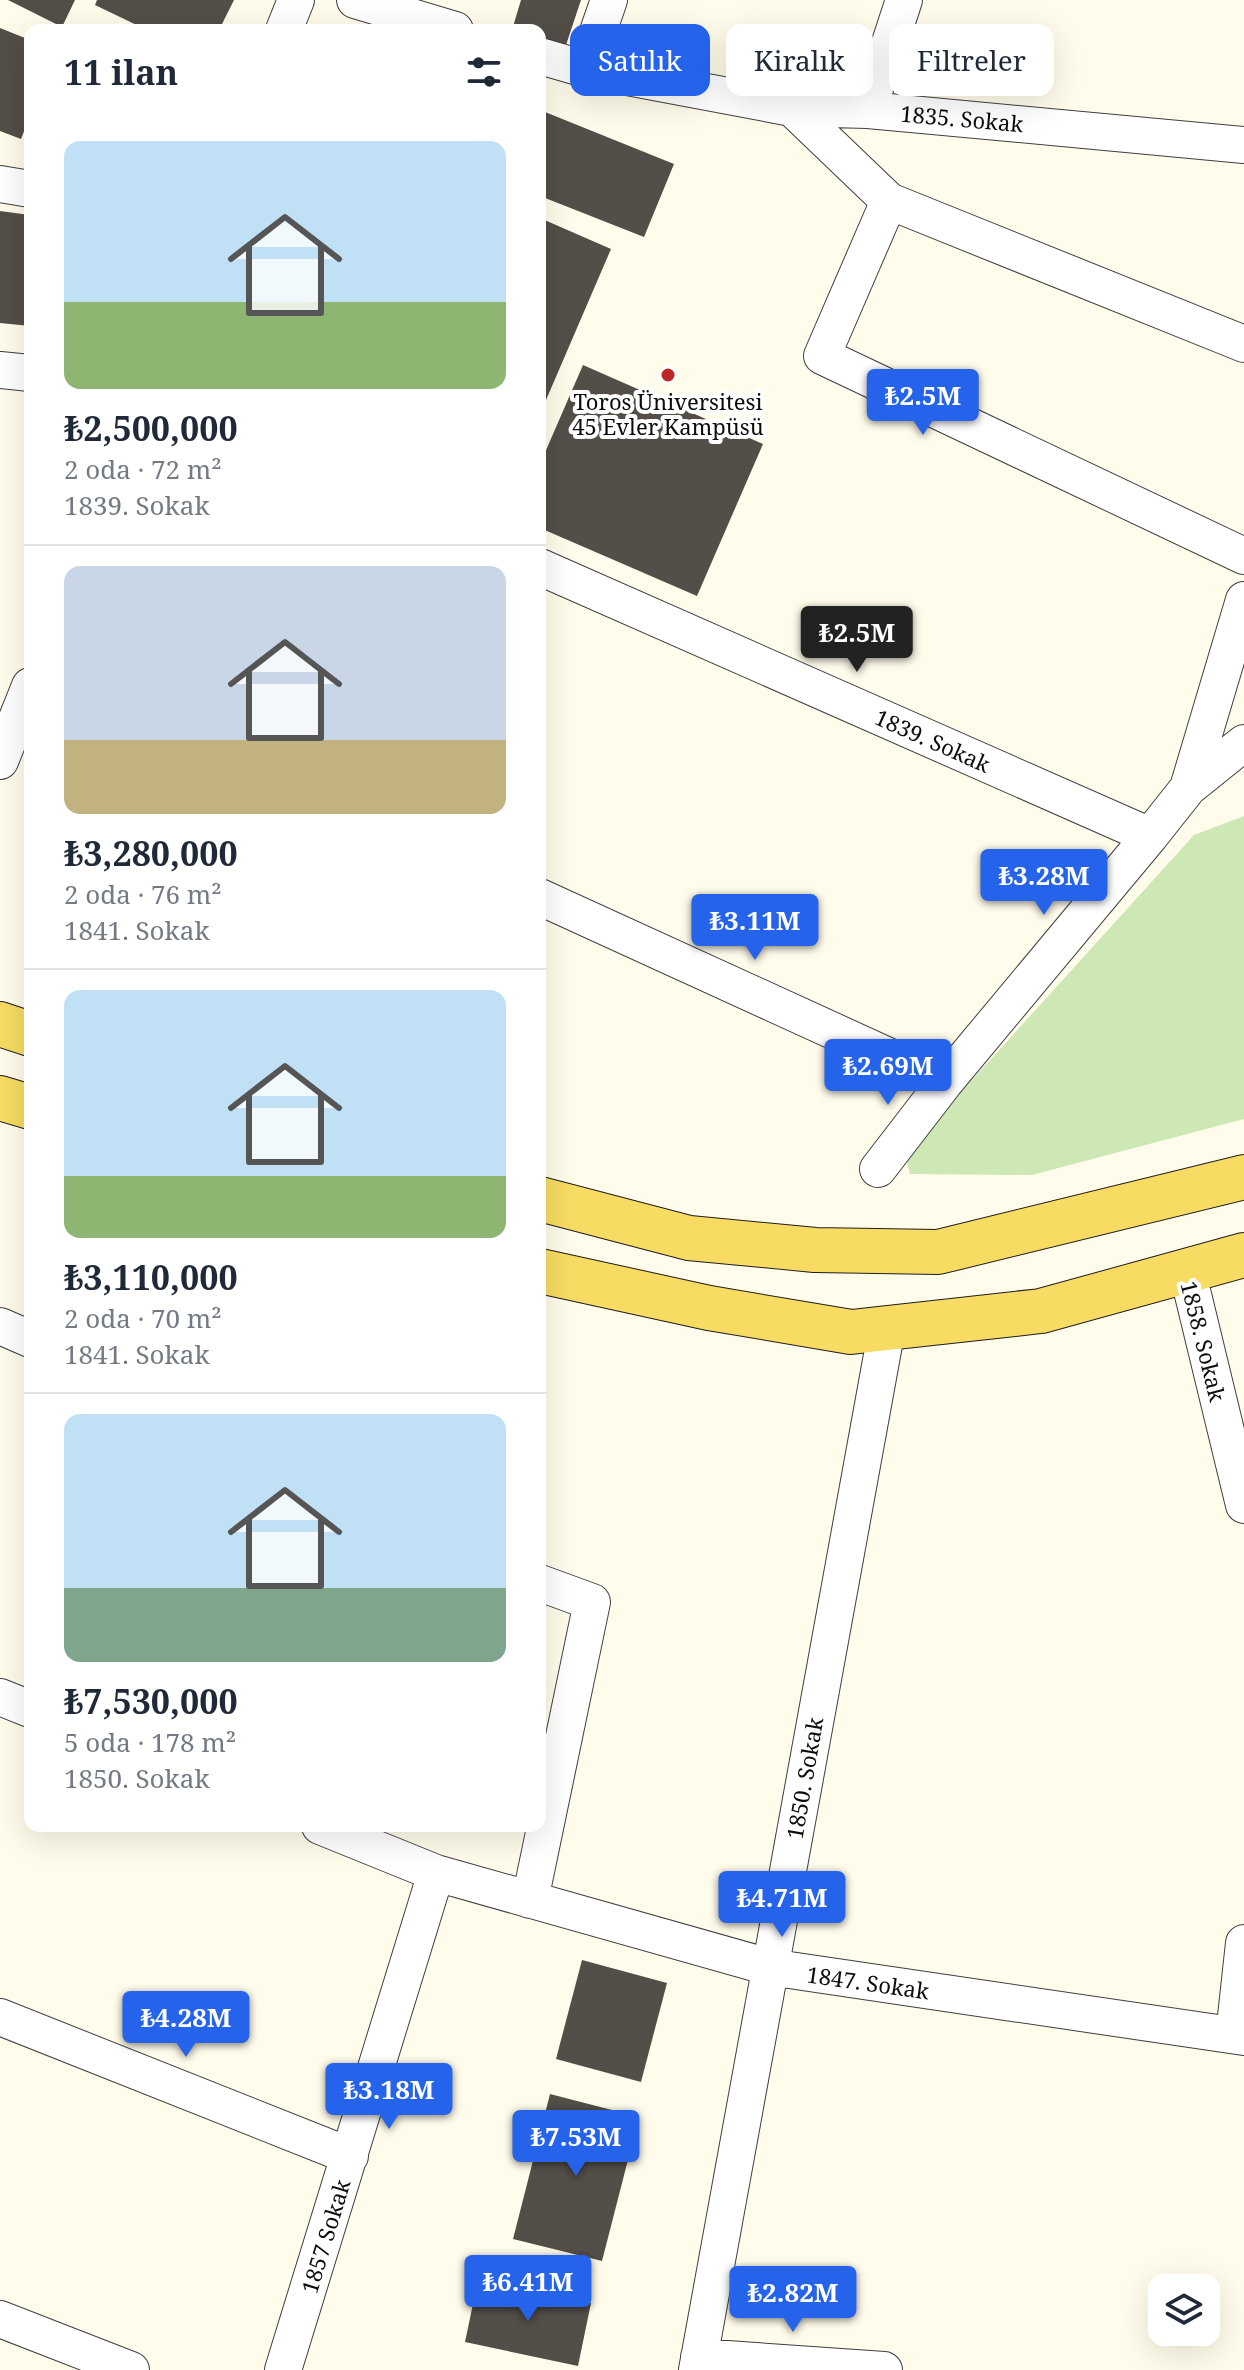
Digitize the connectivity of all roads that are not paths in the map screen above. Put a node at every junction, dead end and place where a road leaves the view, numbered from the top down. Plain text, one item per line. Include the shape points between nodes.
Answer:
1 (296, 0) edge
2 (355, 0) edge
3 (609, 0) edge
4 (904, 0) edge
5 (286, 24) edge
6 (435, 24) edge
7 (601, 24) edge
8 (546, 58) edge
9 (570, 65) edge
10 (710, 93) edge
11 (792, 108) junction
12 (868, 110) junction
13 (1244, 145) edge
14 (0, 184) edge
15 (24, 188) edge
16 (889, 201) junction
17 (1244, 344) edge
18 (0, 370) edge
19 (24, 372) edge
20 (1244, 556) edge
21 (546, 570) edge
22 (1244, 600) edge
23 (24, 701) edge
24 (1244, 743) edge
25 (0, 761) edge
26 (1188, 788) junction
27 (1150, 836) junction
28 (546, 900) edge
29 (0, 1024) edge
30 (24, 1032) edge
31 (945, 1082) junction
32 (0, 1098) edge
33 (24, 1105) edge
34 (878, 1169) dead end
35 (1244, 1177) edge
36 (546, 1201) edge
37 (1244, 1255) edge
38 (1187, 1270) junction
39 (546, 1272) edge
40 (0, 1326) edge
41 (887, 1328) junction
42 (24, 1336) edge
43 (1244, 1505) edge
44 (546, 1585) edge
45 (0, 1697) edge
46 (24, 1707) edge
47 (546, 1823) edge
48 (335, 1832) edge
49 (544, 1832) edge
50 (436, 1873) junction
51 (530, 1900) junction
52 (1244, 1943) edge
53 (769, 1967) junction
54 (0, 2017) edge
55 (1239, 2036) edge
56 (350, 2156) junction
57 (0, 2319) edge
58 (698, 2364) edge
59 (131, 2370) edge
60 (283, 2370) edge
61 (884, 2370) edge

1 - 5 street
2 - 6 street
3 - 7 street
4 - 12 street
8 - 9 street, 1835. Sokak
10 - 11 street, 1835. Sokak
11 - 12 street, 1835. Sokak
11 - 16 street
12 - 13 street, 1835. Sokak
14 - 15 street
16 - 17 street
16 - 20 street via 822,356
18 - 19 street
21 - 27 street, 1839. Sokak
22 - 26 street
23 - 25 street
24 - 26 street
26 - 27 street
27 - 31 street
28 - 31 street
29 - 30 main road
31 - 34 street
32 - 33 main road
35 - 36 main road via 938,1252 815,1250 689,1238
37 - 38 main road
38 - 41 main road via 1041,1311
38 - 43 street, 1858. Sokak
39 - 41 main road via 851,1332
40 - 42 street
41 - 53 street, 1850. Sokak
44 - 47 street via 592,1602
45 - 46 street
48 - 50 street, 1847. Sokak
49 - 51 street
50 - 51 street, 1847. Sokak
50 - 56 street, 1857 Sokak
51 - 53 street, 1847. Sokak
52 - 55 street
53 - 55 street, 1847. Sokak
53 - 58 street, 1850. Sokak
54 - 56 street
56 - 60 street, 1857 Sokak
57 - 59 street
58 - 61 street

